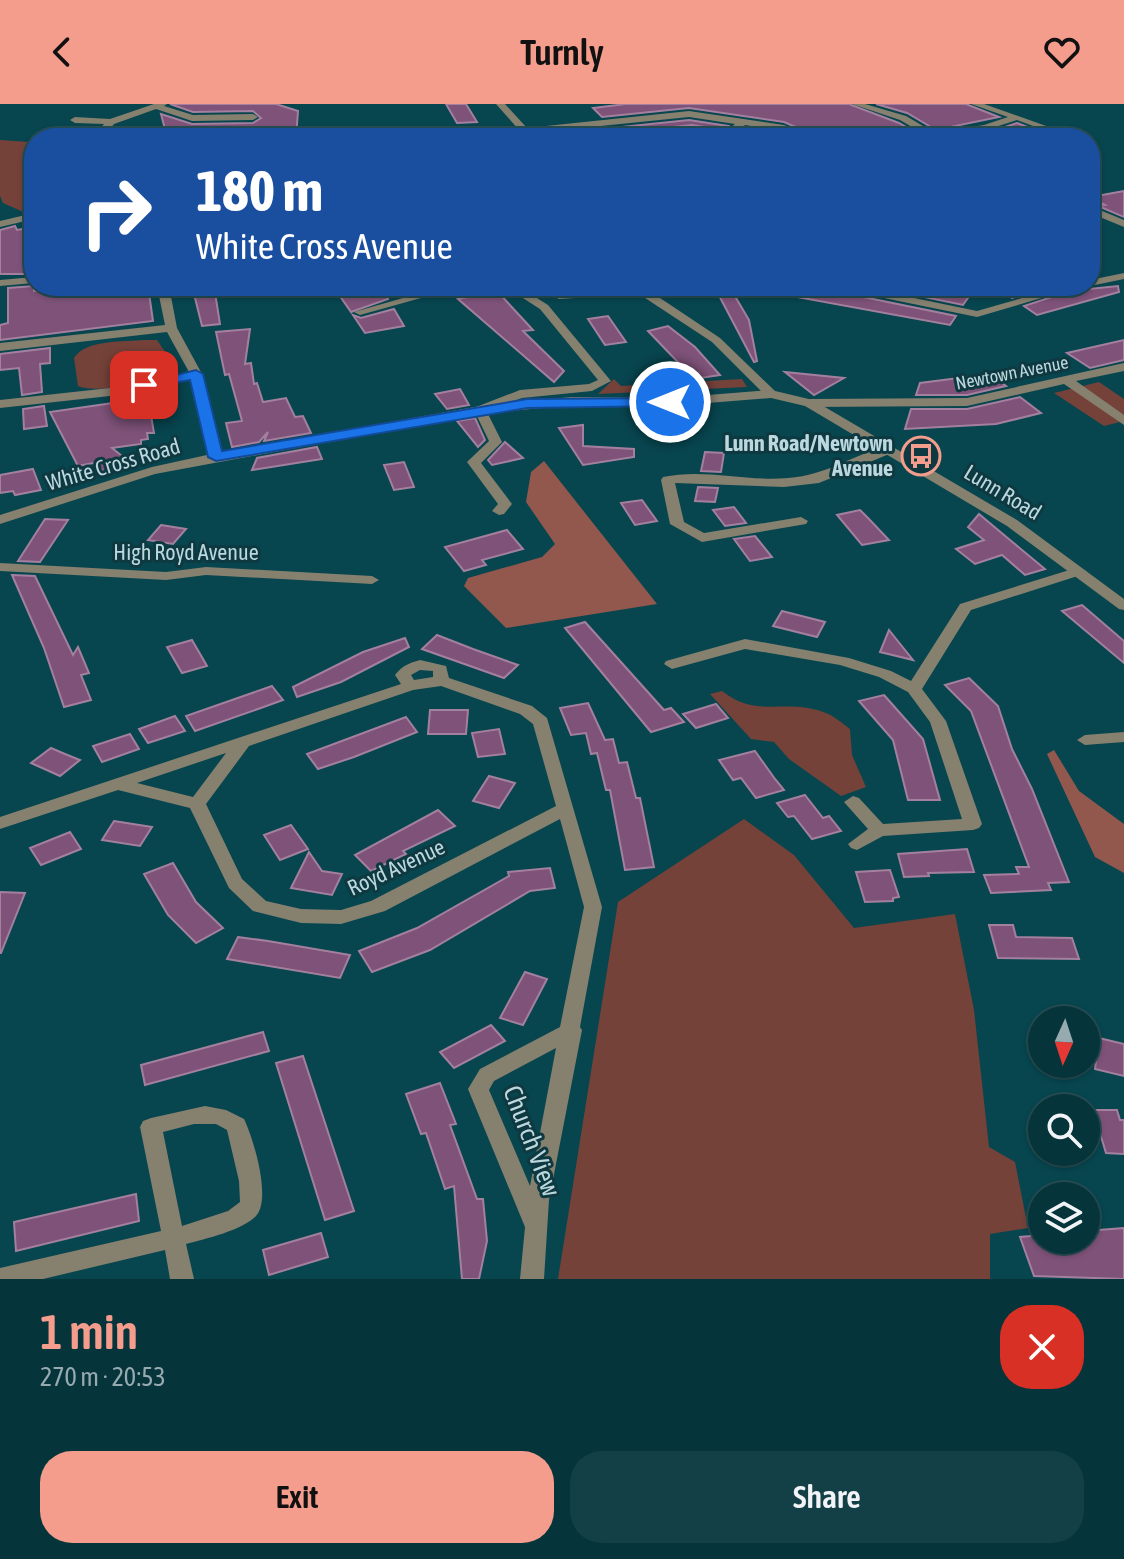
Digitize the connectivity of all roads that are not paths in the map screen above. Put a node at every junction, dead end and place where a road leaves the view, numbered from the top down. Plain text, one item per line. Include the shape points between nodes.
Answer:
1 (500, 104) edge
2 (716, 104) edge
3 (856, 104) edge
4 (975, 104) edge
5 (160, 106) edge
6 (703, 115) junction
7 (253, 117) dead end
8 (1017, 117) junction
9 (75, 120) dead end
10 (744, 121) junction
11 (111, 122) junction
12 (1044, 127) dead end
13 (106, 128) edge
14 (522, 128) edge
15 (589, 128) edge
16 (735, 128) edge
17 (784, 128) edge
18 (920, 128) edge
19 (980, 128) edge
20 (1100, 213) edge
21 (24, 218) edge
22 (0, 224) edge
23 (1124, 224) edge
24 (1124, 276) edge
25 (24, 281) edge
26 (1100, 281) edge
27 (0, 283) edge
28 (165, 296) edge
29 (420, 296) edge
30 (526, 296) edge
31 (559, 296) edge
32 (647, 296) edge
33 (889, 296) edge
34 (1022, 296) edge
35 (544, 307) junction
36 (360, 312) dead end
37 (171, 328) junction
38 (61, 342) junction
39 (0, 347) edge
40 (65, 358) dead end
41 (1124, 367) edge
42 (196, 374) junction
43 (1068, 381) junction
44 (771, 394) junction
45 (809, 403) junction
46 (0, 404) edge
47 (480, 410) junction
48 (1124, 421) edge
49 (889, 449) junction
50 (216, 457) junction
51 (499, 511) dead end
52 (0, 520) edge
53 (801, 521) dead end
54 (0, 567) edge
55 (1079, 571) junction
56 (372, 580) dead end
57 (1122, 603) edge
58 (672, 664) dead end
59 (914, 689) junction
60 (1124, 737) edge
61 (1085, 740) dead end
62 (243, 742) junction
63 (118, 784) junction
64 (853, 802) dead end
65 (197, 804) junction
66 (565, 809) junction
67 (0, 823) edge
68 (879, 830) junction
69 (857, 844) dead end
70 (572, 1030) junction
71 (536, 1229) junction
72 (173, 1237) junction
73 (0, 1278) edge
74 (182, 1279) edge
75 (532, 1279) edge

1 - 14 street
2 - 6 street
3 - 18 street
4 - 8 street
5 - 7 street via 192,118
5 - 11 street
6 - 10 street
6 - 15 street
8 - 12 street
8 - 19 street
9 - 11 street
10 - 16 street
10 - 17 street
11 - 13 street
20 - 23 street
21 - 22 street
24 - 26 street
25 - 27 street
28 - 37 street
29 - 36 street
30 - 35 street
31 - 35 street
32 - 44 street via 716,340
33 - 34 street via 977,314
35 - 47 street via 605,381 520,394
37 - 38 street
37 - 42 street
38 - 39 street
38 - 40 street
41 - 43 street, Newtown Avenue
42 - 46 street via 119,391
42 - 50 street
43 - 45 street, Newtown Avenue via 967,402
43 - 48 street
44 - 45 street, White Cross Road
44 - 47 street, White Cross Road
45 - 49 street, Lunn Road
47 - 50 street, White Cross Road
47 - 51 street via 496,442 474,462 505,504
49 - 53 street via 819,479 668,480 677,524 702,538
49 - 55 street, Lunn Road via 1034,537
50 - 52 street, White Cross Road via 152,471
54 - 56 street, High Royd Avenue
55 - 57 street, Lunn Road
55 - 59 street via 965,607
58 - 59 street via 745,644 843,661
59 - 68 street via 938,721 973,824
60 - 61 street
62 - 63 street
62 - 65 street
62 - 66 street via 410,686 442,681 526,710 541,722
63 - 65 street
63 - 67 street
64 - 68 street
65 - 66 street, Royd Avenue via 235,883 260,906 301,916 341,917 378,906
66 - 70 street, Church View via 593,907
68 - 69 street
70 - 71 street, Church View
70 - 71 street, Church View via 487,1075 478,1089
71 - 75 street, Church View
72 - 72 street via 238,1220 249,1209 254,1196 236,1125 227,1118 194,1115 151,1127
72 - 73 street
72 - 74 street

